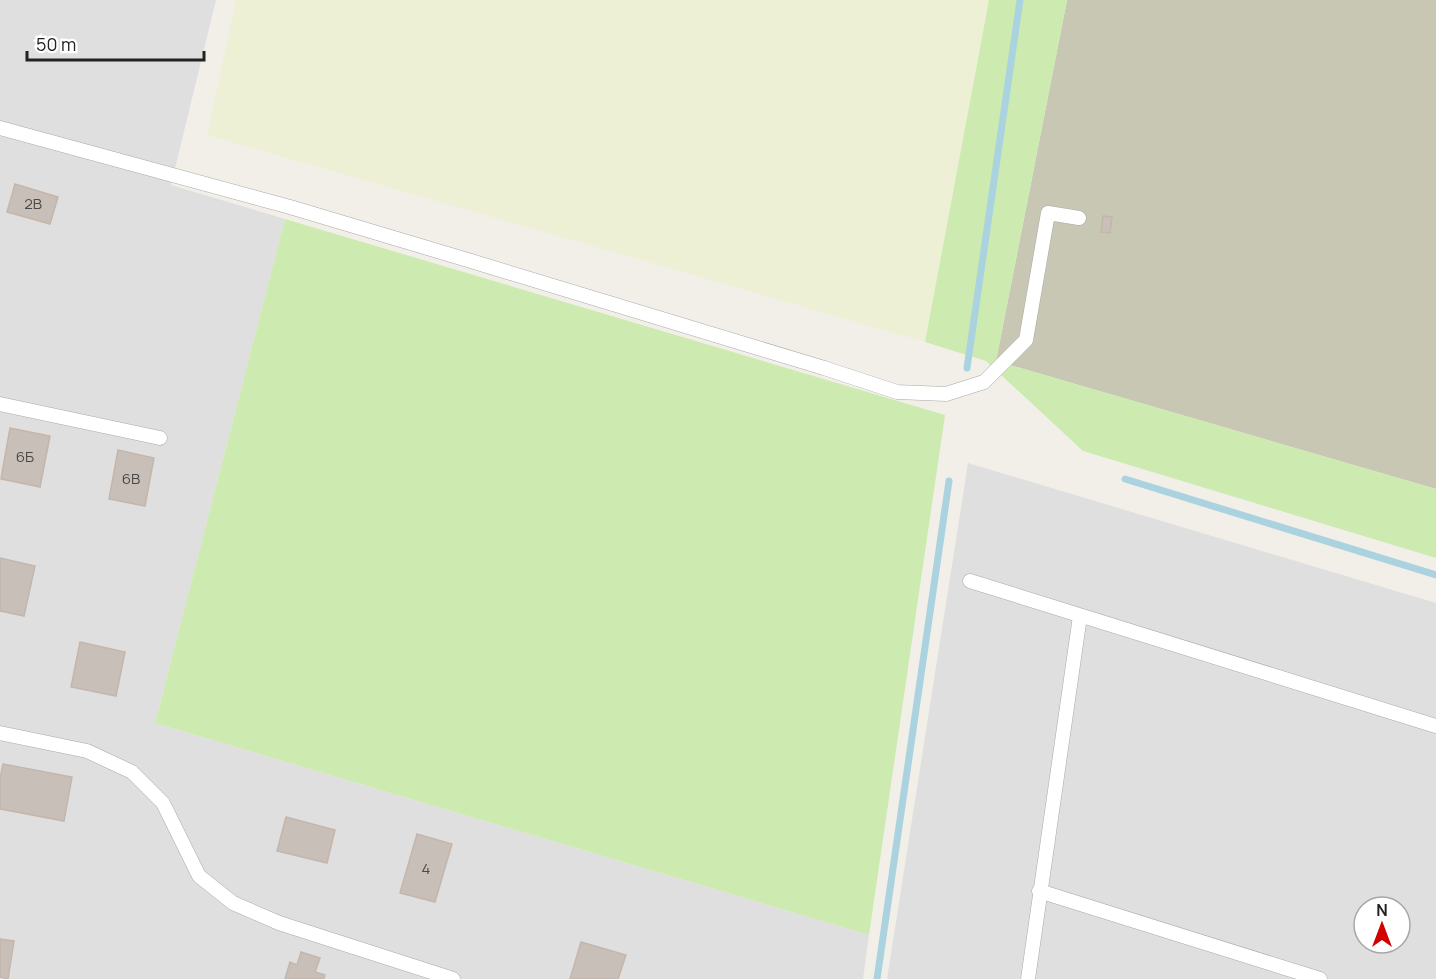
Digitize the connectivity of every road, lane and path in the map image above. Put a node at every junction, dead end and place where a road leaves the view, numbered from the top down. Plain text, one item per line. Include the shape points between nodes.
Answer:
1 (0, 128) edge
2 (1079, 218) dead end
3 (0, 404) edge
4 (160, 438) dead end
5 (970, 581) dead end
6 (1080, 616) junction
7 (1436, 726) edge
8 (0, 733) edge
9 (1039, 891) junction
10 (453, 979) edge
11 (1028, 979) edge
12 (1320, 979) edge

1 - 2 lane via 381,234 897,392 946,394 984,382 1026,340 1048,213
3 - 4 lane
5 - 6 lane
6 - 7 lane
6 - 9 lane
8 - 10 lane via 87,751 132,772 163,803 199,876 233,903 279,923
9 - 11 lane
9 - 12 lane

